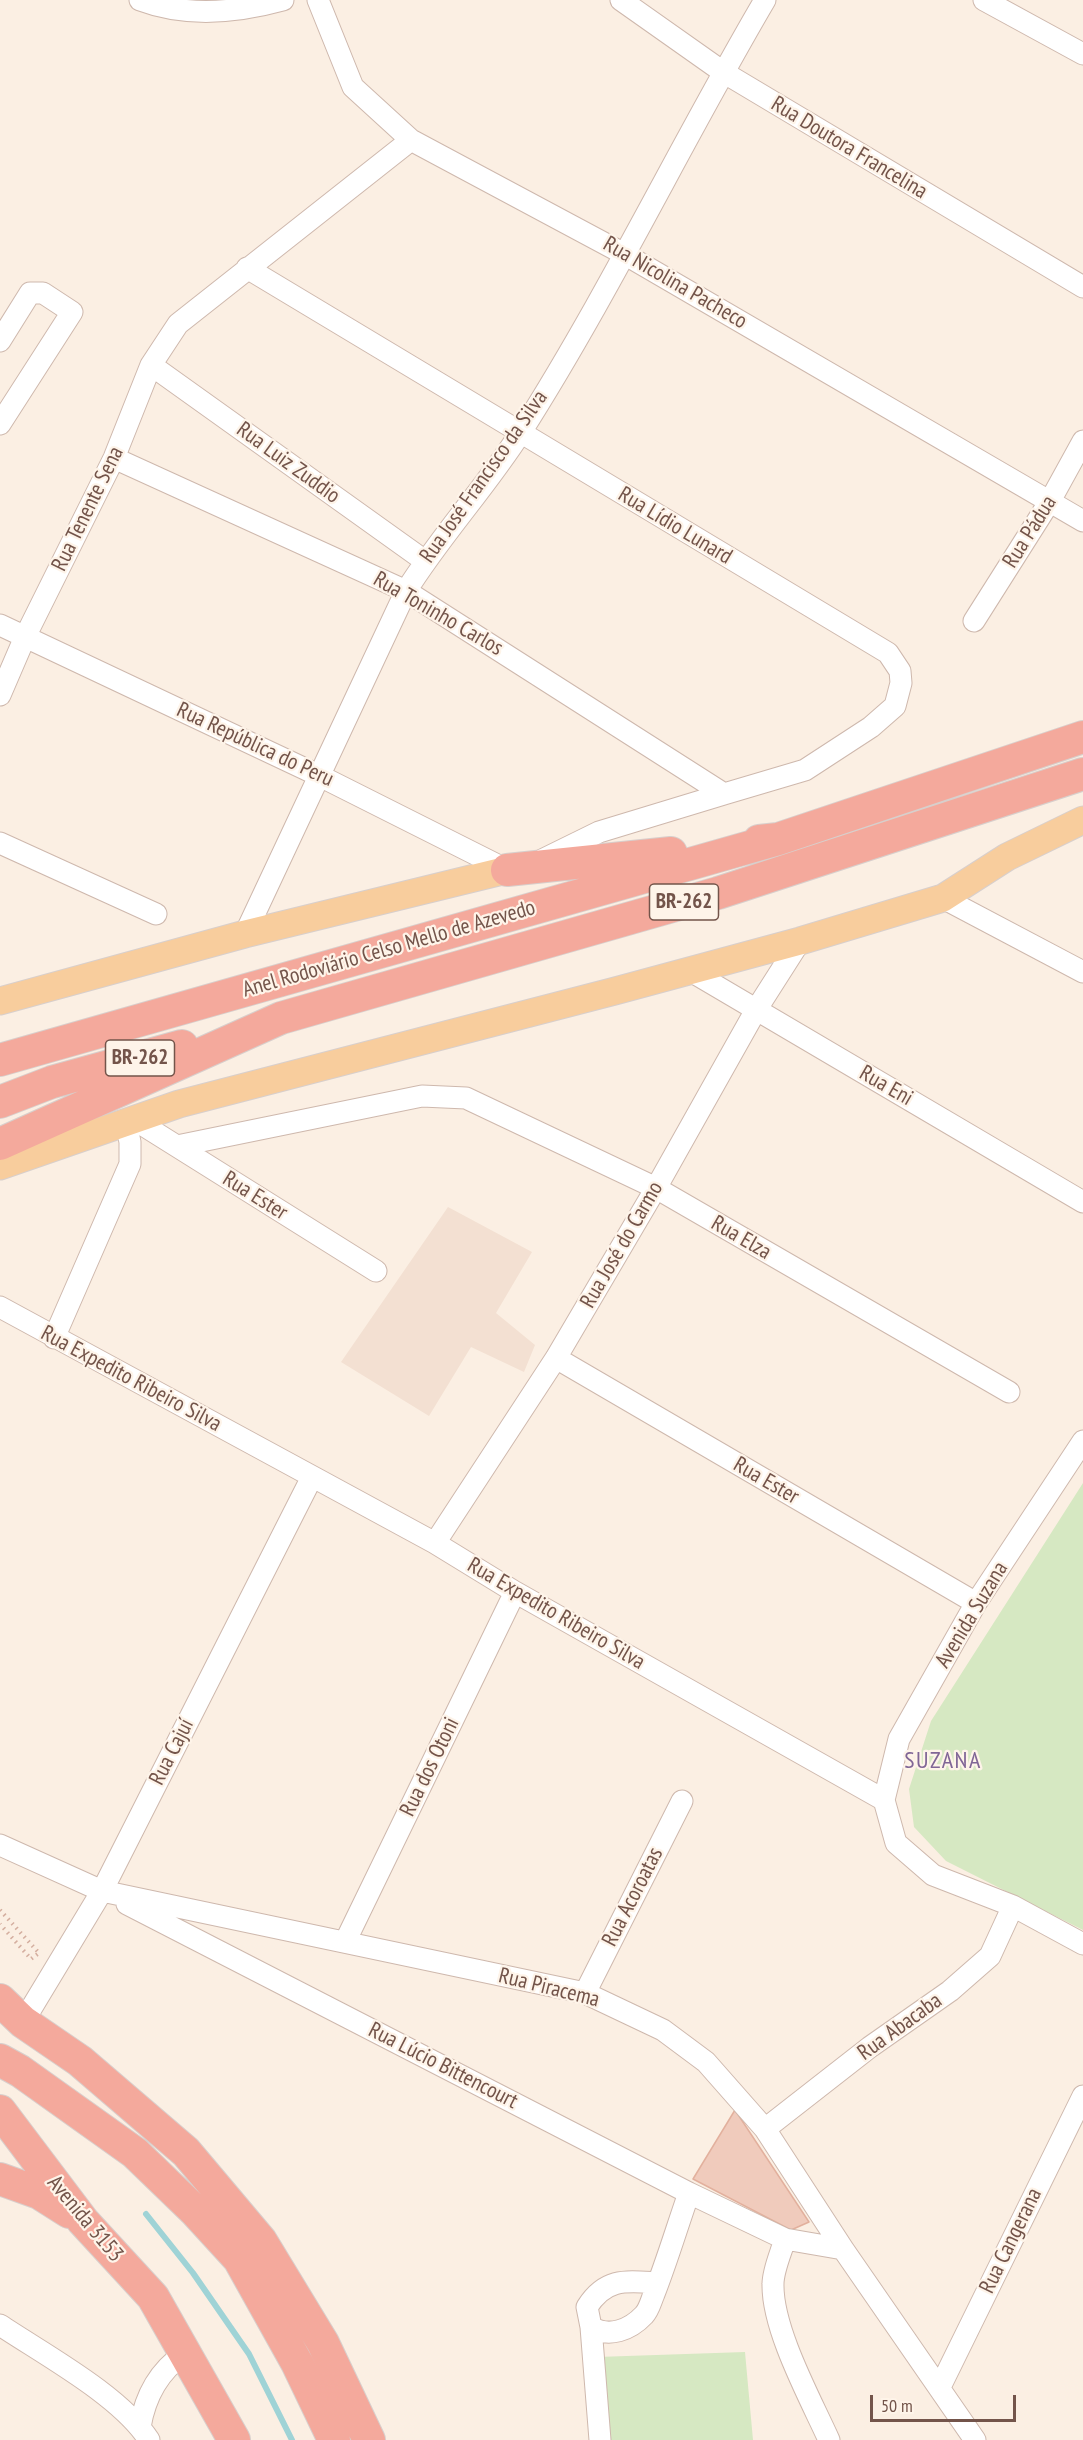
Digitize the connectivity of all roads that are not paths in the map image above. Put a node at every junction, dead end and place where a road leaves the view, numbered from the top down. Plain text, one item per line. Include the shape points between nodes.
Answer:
1 (140, 0) edge
2 (283, 0) edge
3 (318, 0) edge
4 (621, 0) edge
5 (765, 0) edge
6 (984, 0) edge
7 (1083, 54) edge
8 (723, 72) junction
9 (411, 140) junction
10 (626, 255) junction
11 (247, 268) junction
12 (1083, 287) edge
13 (0, 341) edge
14 (151, 365) junction
15 (0, 424) edge
16 (520, 434) junction
17 (1083, 441) edge
18 (114, 458) junction
19 (1050, 501) junction
20 (1083, 521) edge
21 (425, 561) junction
22 (406, 591) junction
23 (974, 621) dead end
24 (0, 625) edge
25 (25, 637) junction
26 (0, 695) edge
27 (1083, 737) edge
28 (1083, 774) edge
29 (320, 776) junction
30 (718, 790) junction
31 (1083, 820) edge
32 (778, 838) junction
33 (0, 843) edge
34 (516, 869) junction
35 (943, 898) junction
36 (156, 914) dead end
37 (245, 934) junction
38 (800, 941) junction
39 (689, 970) junction
40 (1083, 972) edge
41 (0, 1001) edge
42 (756, 1010) junction
43 (281, 1018) junction
44 (0, 1060) edge
45 (0, 1102) edge
46 (130, 1122) junction
47 (0, 1144) edge
48 (177, 1146) junction
49 (0, 1166) edge
50 (656, 1188) junction
51 (1083, 1202) edge
52 (376, 1271) dead end
53 (0, 1307) edge
54 (54, 1338) junction
55 (556, 1358) junction
56 (1009, 1392) dead end
57 (1083, 1441) edge
58 (312, 1477) junction
59 (435, 1543) junction
60 (514, 1592) junction
61 (976, 1603) junction
62 (884, 1800) junction
63 (682, 1801) dead end
64 (0, 1845) edge
65 (102, 1891) junction
66 (1013, 1906) junction
67 (345, 1942) junction
68 (1083, 1944) edge
69 (585, 1993) junction
70 (8, 2005) edge
71 (0, 2060) edge
72 (1083, 2096) edge
73 (0, 2111) edge
74 (765, 2129) junction
75 (1, 2178) edge
76 (689, 2193) junction
77 (83, 2222) junction
78 (785, 2239) junction
79 (843, 2249) junction
80 (658, 2283) junction
81 (0, 2325) edge
82 (591, 2327) junction
83 (184, 2354) junction
84 (940, 2387) junction
85 (145, 2433) edge
86 (234, 2440) edge
87 (334, 2440) edge
88 (369, 2440) edge
89 (600, 2440) edge
90 (829, 2440) edge
91 (975, 2440) edge

1 - 2 street via 163,9 217,12
3 - 9 street, Rua Nicolina Pacheco via 353,87
4 - 8 street, Rua Doutora Francelina
5 - 8 street, Rua José Francisco da Silva
6 - 7 street
8 - 10 street, Rua José Francisco da Silva
8 - 12 street, Rua Doutora Francelina
9 - 10 street, Rua Nicolina Pacheco
9 - 11 street
10 - 16 street, Rua José Francisco da Silva
10 - 19 street, Rua Nicolina Pacheco
11 - 14 street, Rua Tenente Sena via 178,324
11 - 16 street, Rua Lídio Lunard
13 - 15 street via 30,293 43,294 72,312
14 - 18 street, Rua Tenente Sena
14 - 21 street, Rua Luiz Zuddio
16 - 21 street, Rua José Francisco da Silva
16 - 30 street, Rua Lídio Lunard via 878,647 900,671 895,706 871,727 805,770
17 - 19 street, Rua Pádua
18 - 22 street, Rua Toninho Carlos
18 - 25 street, Rua Tenente Sena
19 - 20 street, Rua Nicolina Pacheco
19 - 23 street, Rua Pádua
21 - 22 street, Rua José Francisco da Silva
22 - 29 street, Rua José Francisco da Silva
22 - 30 street, Rua Toninho Carlos
24 - 25 street, Rua República do Peru
25 - 26 street, Rua Tenente Sena
25 - 29 street, Rua República do Peru
27 - 32 highway, BR-262
28 - 43 highway, BR-262 via 718,893
29 - 34 street, Rua República do Peru
29 - 37 street, Rua José Francisco da Silva
30 - 34 street, Rua Lídio Lunard via 599,832
31 - 35 main road via 1007,857
32 - 34 highway
32 - 44 highway, Anel Rodoviário Celso Mello de Azevedo / BR-262
33 - 36 street
34 - 37 main road, Anel Rodoviário Celso Mello de Azevedo
35 - 38 main road
35 - 40 street
37 - 41 main road, Anel Rodoviário Celso Mello de Azevedo
38 - 39 main road
38 - 42 street, Rua José do Carmo
39 - 42 street, Rua Eni
39 - 46 main road via 179,1104
42 - 50 street, Rua José do Carmo
42 - 51 street, Rua Eni
43 - 45 highway, Anel Rodoviário Celso Mello de Azevedo / BR-262 via 52,1082
43 - 47 highway
46 - 48 street, Rua Ester
46 - 49 main road
46 - 54 street via 130,1164
48 - 50 street, Rua Elza via 422,1096 466,1098
48 - 52 street, Rua Ester
50 - 55 street, Rua José do Carmo
50 - 56 street, Rua Elza
53 - 54 street, Rua Expedito Ribeiro Silva
54 - 58 street, Rua Expedito Ribeiro Silva
55 - 59 street, Rua José do Carmo
55 - 61 street, Rua Ester
57 - 61 street, Avenida Suzana
58 - 59 street, Rua Expedito Ribeiro Silva
58 - 65 street, Rua Cajuí
59 - 60 street, Rua Expedito Ribeiro Silva
60 - 62 street, Rua Expedito Ribeiro Silva
60 - 67 street, Rua dos Otoni
61 - 62 street, Avenida Suzana via 899,1739
62 - 66 street via 896,1843 933,1875
63 - 69 street, Rua Acoroatas
64 - 65 street, Rua Piracema
65 - 67 street, Rua Piracema
65 - 70 street, Rua Cajuí
65 - 76 street, Rua Lúcio Bittencourt
66 - 68 street
66 - 74 street, Rua Abacaba via 990,1956 950,1991
67 - 69 street, Rua Piracema
69 - 74 street, Rua Piracema via 663,2030 706,2062
70 - 88 highway via 186,2152 261,2241 323,2343
71 - 87 highway via 135,2153 239,2259 297,2363
72 - 84 street, Rua Cangerana
73 - 77 highway, Avenida 3153
74 - 79 street, Rua Piracema
75 - 77 highway via 39,2193
76 - 78 street, Rua Lúcio Bittencourt
76 - 80 street
77 - 83 highway, Avenida 3153 via 153,2297
78 - 79 street, Rua Lúcio Bittencourt
78 - 90 street via 773,2283 778,2318
79 - 84 street, Rua Piracema
80 - 82 street via 646,2313 633,2325 610,2332
80 - 82 street via 616,2282 604,2288 587,2307
81 - 85 street via 101,2392
82 - 89 street
83 - 85 street via 170,2364 152,2389 143,2409
83 - 86 highway, Avenida 3153
84 - 91 street, Rua Piracema

